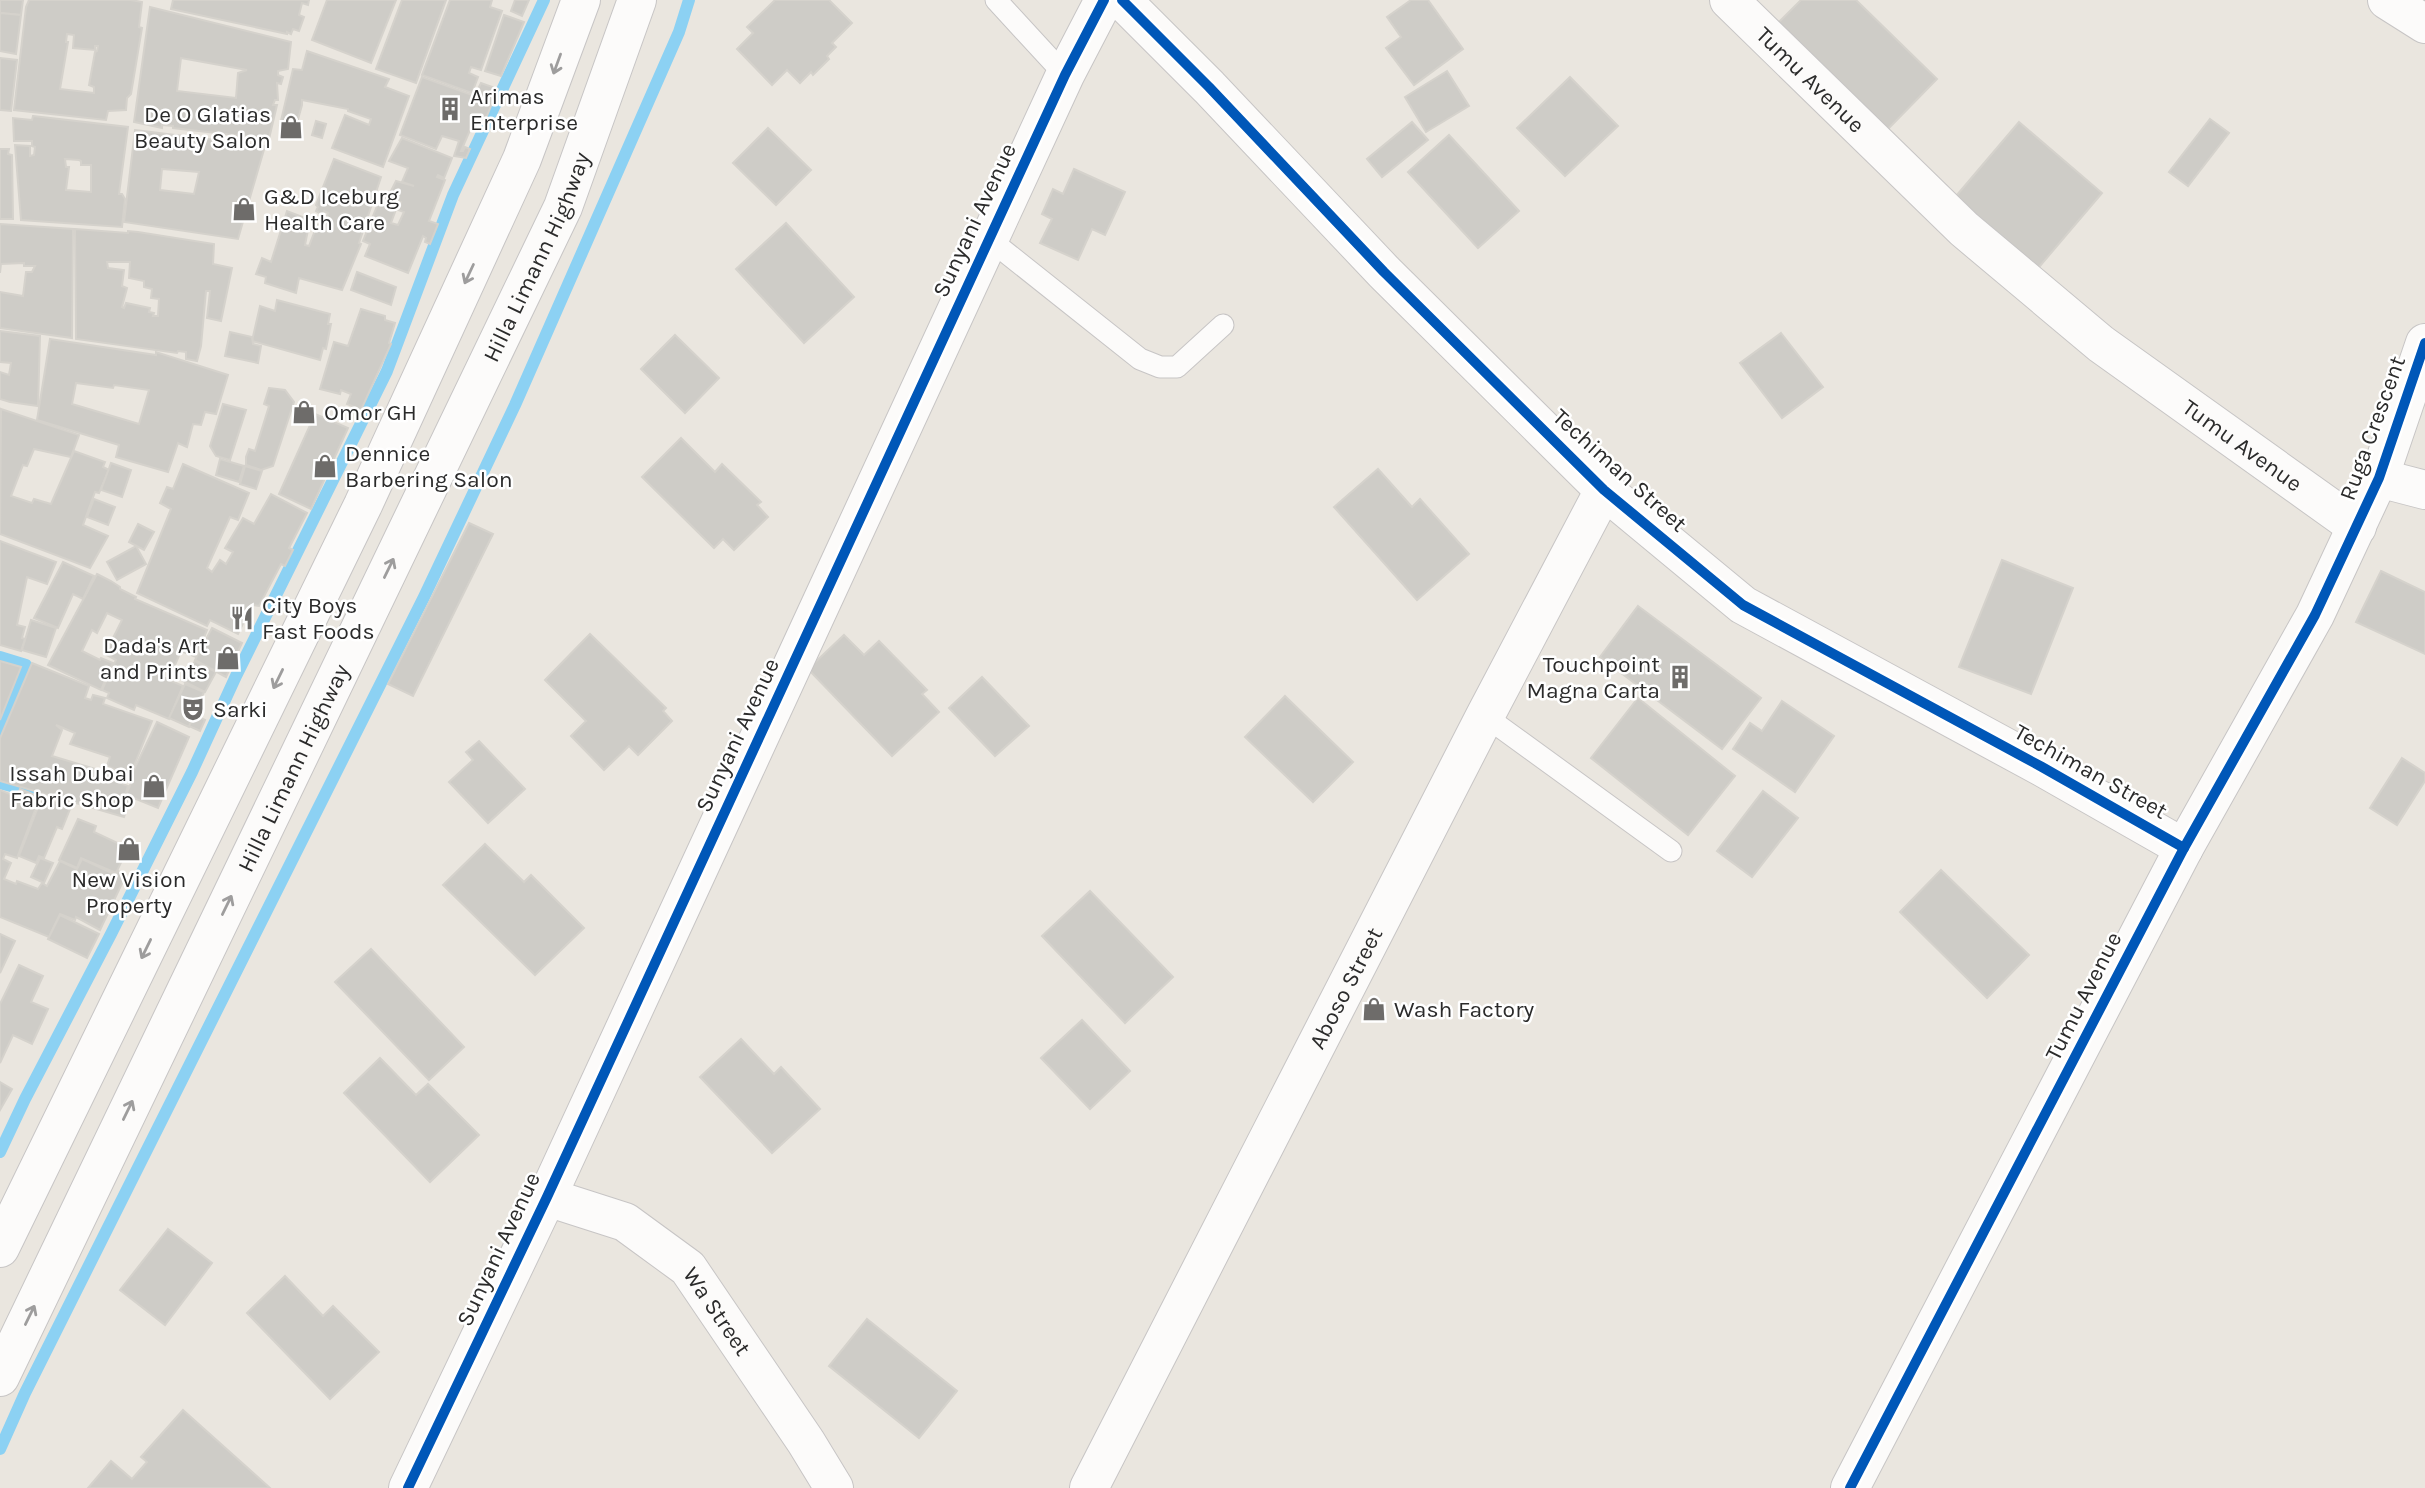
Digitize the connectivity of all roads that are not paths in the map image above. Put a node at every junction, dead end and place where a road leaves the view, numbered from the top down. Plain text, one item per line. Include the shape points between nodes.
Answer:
1 (581, 0) edge
2 (637, 0) edge
3 (996, 0) edge
4 (1104, 0) edge
5 (1122, 0) edge
6 (1729, 0) edge
7 (2387, 0) edge
8 (2425, 24) edge
9 (1065, 75) junction
10 (989, 239) junction
11 (1223, 325) dead end
12 (2425, 342) edge
13 (2379, 478) junction
14 (1604, 490) junction
15 (2425, 490) edge
16 (2357, 527) junction
17 (1485, 716) junction
18 (2184, 848) junction
19 (1671, 851) dead end
20 (547, 1197) junction
21 (0, 1248) edge
22 (0, 1377) edge
23 (408, 1488) edge
24 (834, 1488) edge
25 (1089, 1488) edge
26 (1850, 1488) edge

1 -> 21 street via 522,159 363,505
22 -> 2 street, Hilla Limann Highway via 563,207
3 - 9 lane
4 - 9 street, Sunyani Avenue
5 - 14 street, Techiman Street via 1384,272
6 - 16 street, Tumu Avenue via 1986,247 2102,344
7 - 8 street
9 - 10 street, Sunyani Avenue
10 - 11 lane via 1140,359 1160,367 1177,367
10 - 20 street, Sunyani Avenue
12 - 13 street, Ruga Crescent
13 - 15 street
13 - 16 street, Ruga Crescent
14 - 17 street, Aboso Street
14 - 18 street, Techiman Street via 1743,605
16 - 18 street, Tumu Avenue via 2315,615
17 - 19 lane
17 - 25 street, Aboso Street
18 - 26 street, Tumu Avenue
20 - 23 street, Sunyani Avenue
20 - 24 street, Wa Street via 625,1222 688,1268

